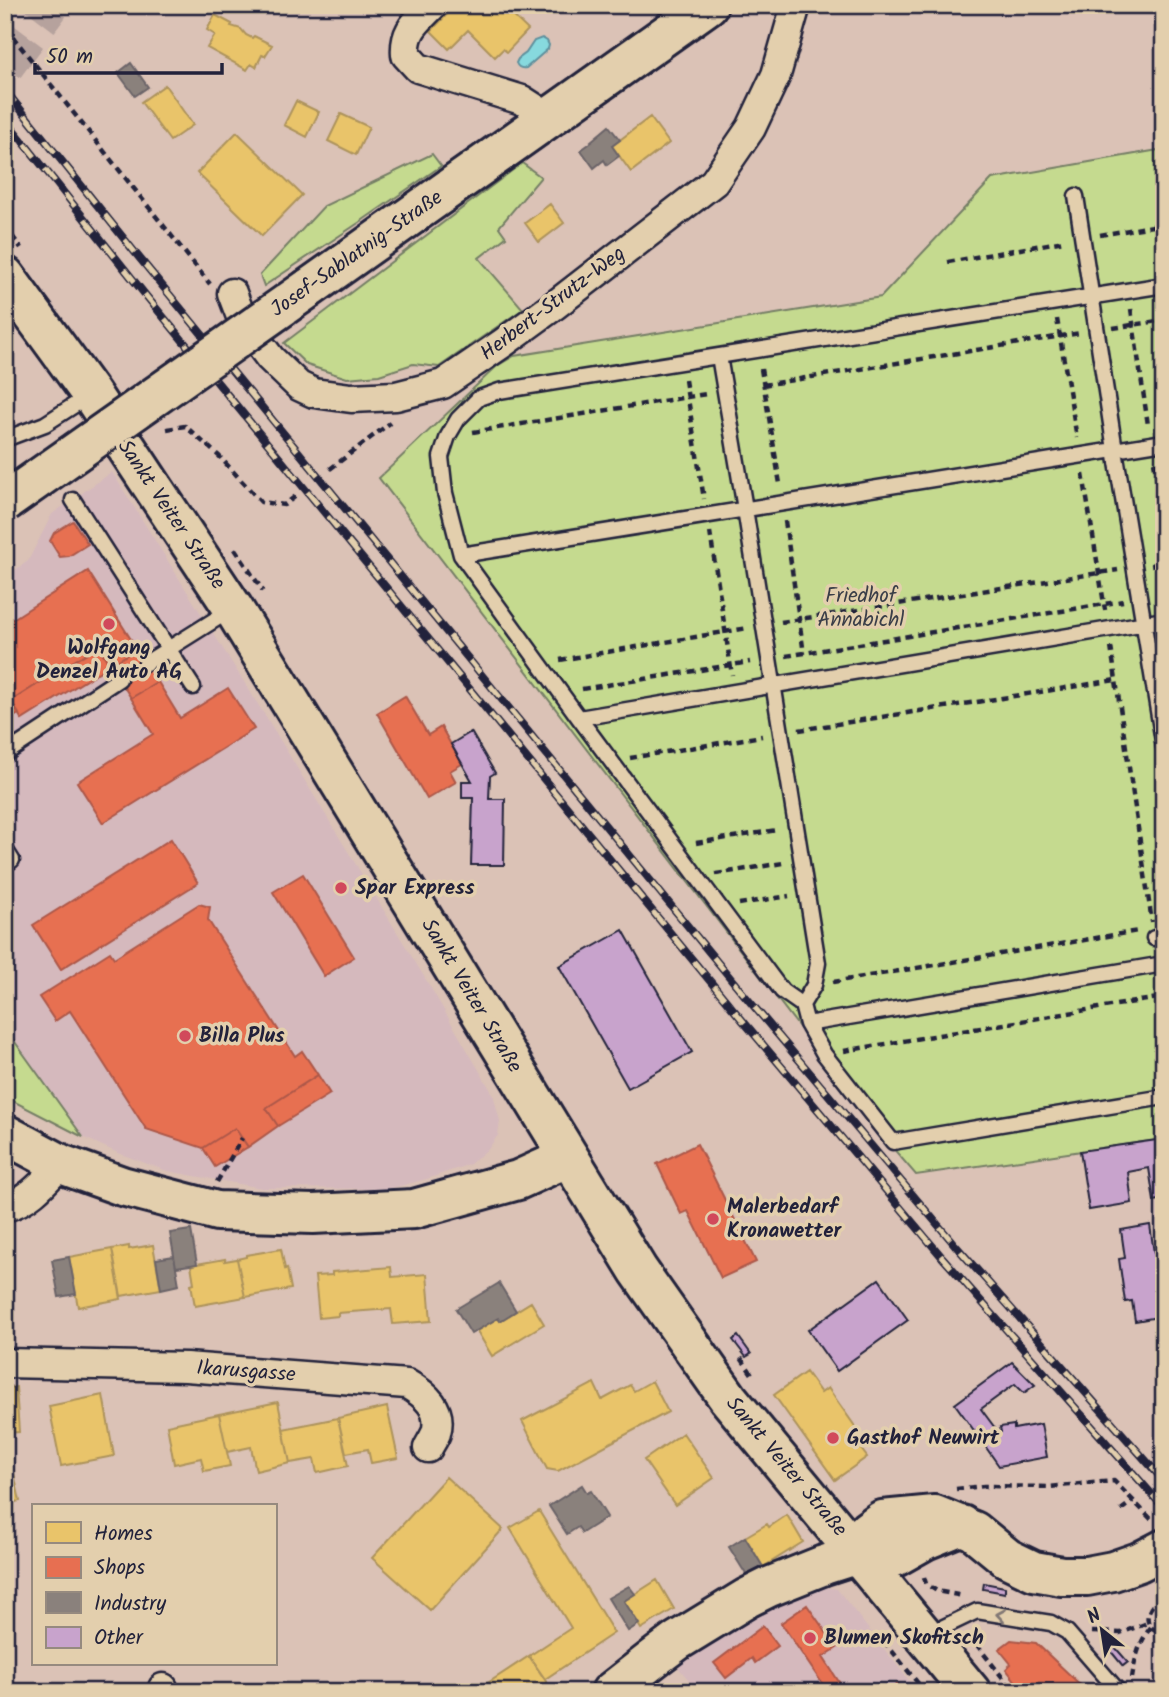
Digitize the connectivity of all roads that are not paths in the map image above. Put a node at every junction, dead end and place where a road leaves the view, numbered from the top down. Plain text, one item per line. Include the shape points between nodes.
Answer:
1 (433, 5) edge
2 (708, 5) edge
3 (796, 5) edge
4 (550, 118) junction
5 (1076, 196) dead end
6 (5, 276) edge
7 (1164, 285) edge
8 (232, 293) road end
9 (1092, 297) junction
10 (719, 356) junction
11 (91, 394) junction
12 (5, 439) edge
13 (1158, 443) edge
14 (1115, 450) junction
15 (74, 500) dead end
16 (5, 502) edge
17 (745, 509) junction
18 (461, 555) junction
19 (233, 608) junction
20 (1164, 620) edge
21 (1143, 623) junction
22 (169, 648) junction
23 (146, 663) dead end
24 (119, 679) dead end
25 (773, 685) junction
26 (193, 687) dead end
27 (579, 718) junction
28 (1164, 747) edge
29 (5, 754) edge
30 (5, 849) edge
31 (5, 865) edge
32 (1158, 965) road end
33 (802, 1005) junction
34 (807, 1024) junction
35 (1164, 1097) edge
36 (5, 1134) edge
37 (569, 1157) junction
38 (61, 1164) junction
39 (5, 1208) edge
40 (5, 1363) edge
41 (428, 1448) dead end
42 (1164, 1549) edge
43 (858, 1554) junction
44 (925, 1636) junction
45 (611, 1692) edge
46 (971, 1692) edge
47 (1119, 1692) edge

1 - 4 street via 405,41 405,55 418,68 522,100
2 - 4 main road, Josef-Sablatnig-Straße
3 - 8 street, Herbert-Strutz-Weg via 776,75 751,128 714,182 545,313 443,384 396,396 351,398 314,393 299,386 270,359 243,322
4 - 16 main road, Josef-Sablatnig-Straße, bridge
5 - 9 lane
6 - 11 main road, Sankt Veiter Straße
7 - 9 lane
9 - 10 lane
9 - 14 lane
10 - 17 lane
10 - 18 lane via 499,391 480,398 458,419 441,457
11 - 12 lane via 45,424
11 - 19 main road, Sankt Veiter Straße
13 - 14 lane
14 - 17 lane
14 - 21 lane
15 - 22 lane
17 - 18 lane
17 - 25 lane
18 - 27 lane
19 - 22 lane
19 - 37 main road, Sankt Veiter Straße
20 - 21 lane
21 - 25 lane
21 - 28 lane
22 - 23 lane
22 - 26 lane
24 - 29 lane
25 - 27 lane
25 - 33 lane via 818,962 814,985
27 - 33 lane via 782,991
30 - 31 lane via 12,860
32 - 34 lane
33 - 34 lane
34 - 35 lane via 824,1054 894,1142
36 - 38 main road
37 - 38 main road via 518,1180 414,1209 313,1214 217,1210 122,1186
37 - 43 main road, Sankt Veiter Straße via 638,1270 728,1398
38 - 39 street via 33,1193
40 - 41 street, Ikarusgasse via 186,1367 407,1384 433,1404 436,1432
42 - 43 main road via 1112,1571 1062,1576 1034,1571 1007,1558 962,1525 895,1557
43 - 44 main road, Sankt Veiter Straße
43 - 45 main road via 747,1598 677,1642
44 - 46 main road, Sankt Veiter Straße
47 -> 44 lane via 1066,1632 1051,1623 977,1611

